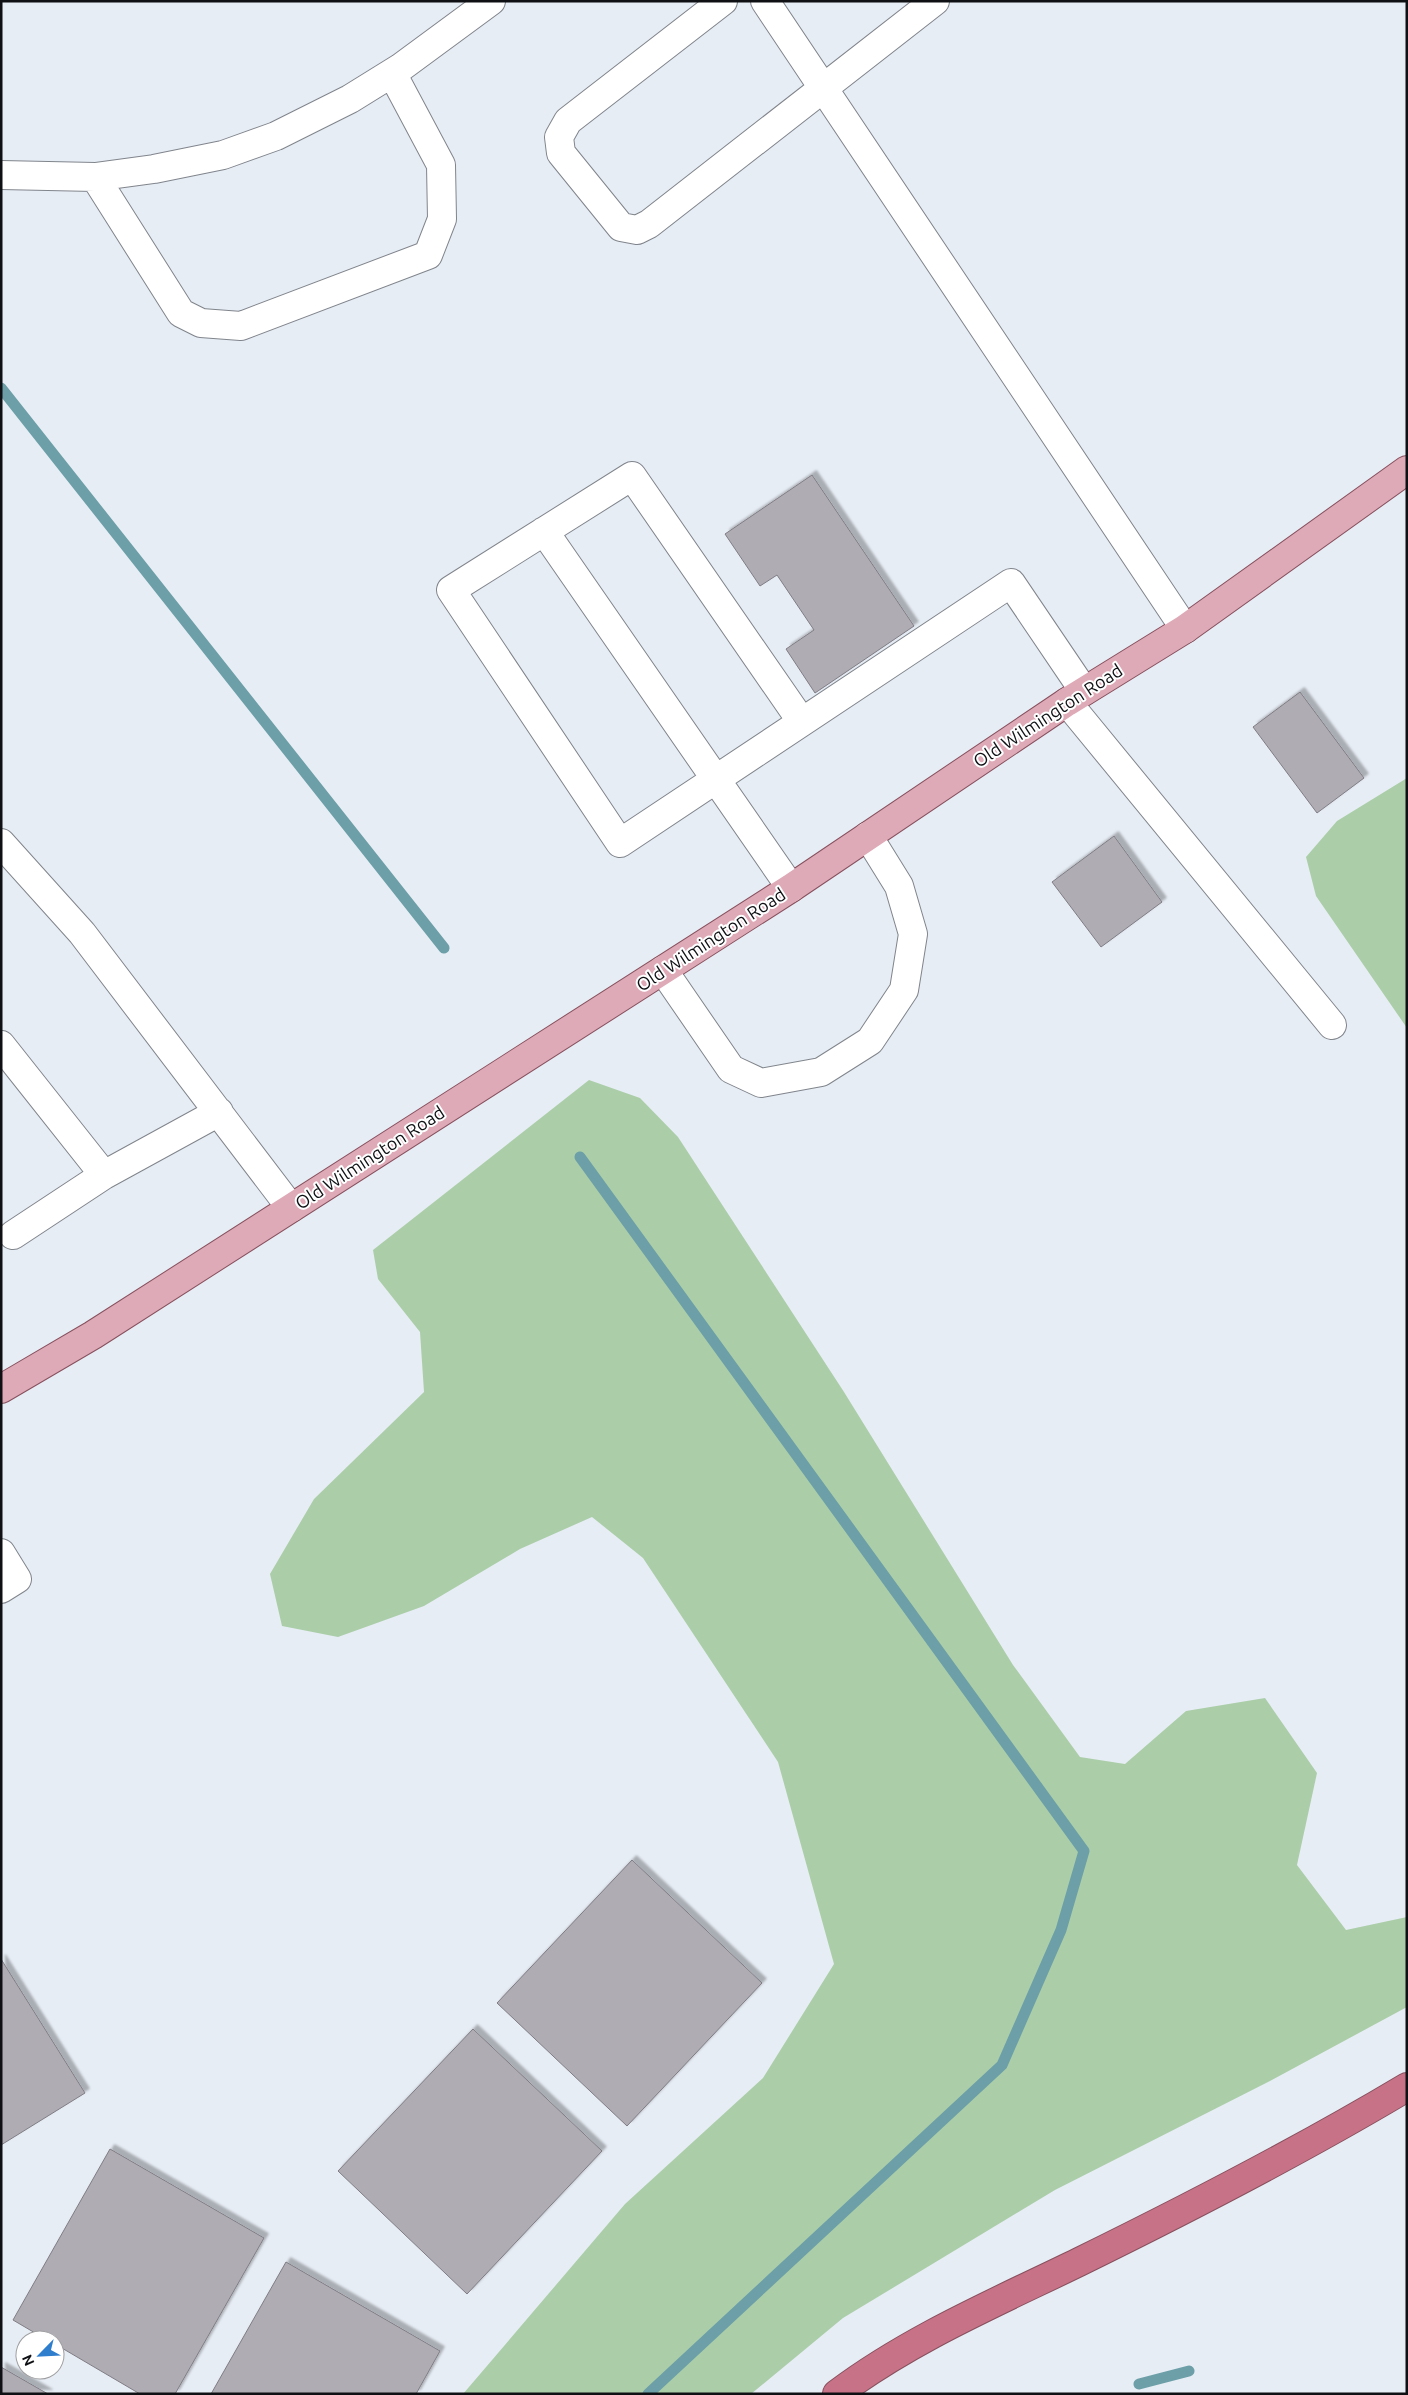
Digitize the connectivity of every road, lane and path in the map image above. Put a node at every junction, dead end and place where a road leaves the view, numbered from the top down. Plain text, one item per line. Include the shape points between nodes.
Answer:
1 (491, 1) edge
2 (723, 1) edge
3 (764, 1) edge
4 (935, 1) edge
5 (392, 73) junction
6 (822, 89) junction
7 (1, 175) edge
8 (95, 177) junction
9 (1407, 470) edge
10 (544, 531) junction
11 (1185, 629) junction
12 (1076, 697) junction
13 (802, 722) junction
14 (716, 779) junction
15 (868, 836) junction
16 (1, 843) edge
17 (791, 888) junction
18 (663, 970) junction
19 (1332, 1025) dead end
20 (1, 1045) edge
21 (219, 1112) junction
22 (104, 1174) junction
23 (291, 1208) junction
24 (5, 1233) edge
25 (1, 1389) edge
26 (1, 1553) edge
27 (1, 1589) edge
28 (1407, 2087) edge
29 (836, 2394) edge

1 - 5 street
2 - 6 street via 568,121 559,137 561,153 621,227 637,230 649,224
3 - 6 street
4 - 6 street
5 - 8 street via 350,99 276,136 224,155
5 - 8 street via 441,165 442,219 428,255 241,326 201,323 181,313
6 - 11 street
7 - 8 street
9 - 11 main road, Old Wilmington Road
10 - 13 street via 632,476
10 - 14 street
10 - 14 street via 451,590 620,843
11 - 12 main road, Old Wilmington Road
12 - 13 street via 1011,583
12 - 15 main road, Old Wilmington Road
12 - 19 street
13 - 14 street
14 - 17 street
15 - 17 main road, Old Wilmington Road
15 - 18 street via 899,886 913,934 904,990 870,1041 822,1072 761,1083 731,1069
16 - 21 street via 82,933
17 - 18 main road, Old Wilmington Road
18 - 23 main road, Old Wilmington Road
20 - 22 street
21 - 22 street
21 - 23 street
22 - 24 street
23 - 25 main road, Old Wilmington Road via 93,1335
26 - 27 street via 17,1579
28 - 29 highway via 1227,2189 926,2337

